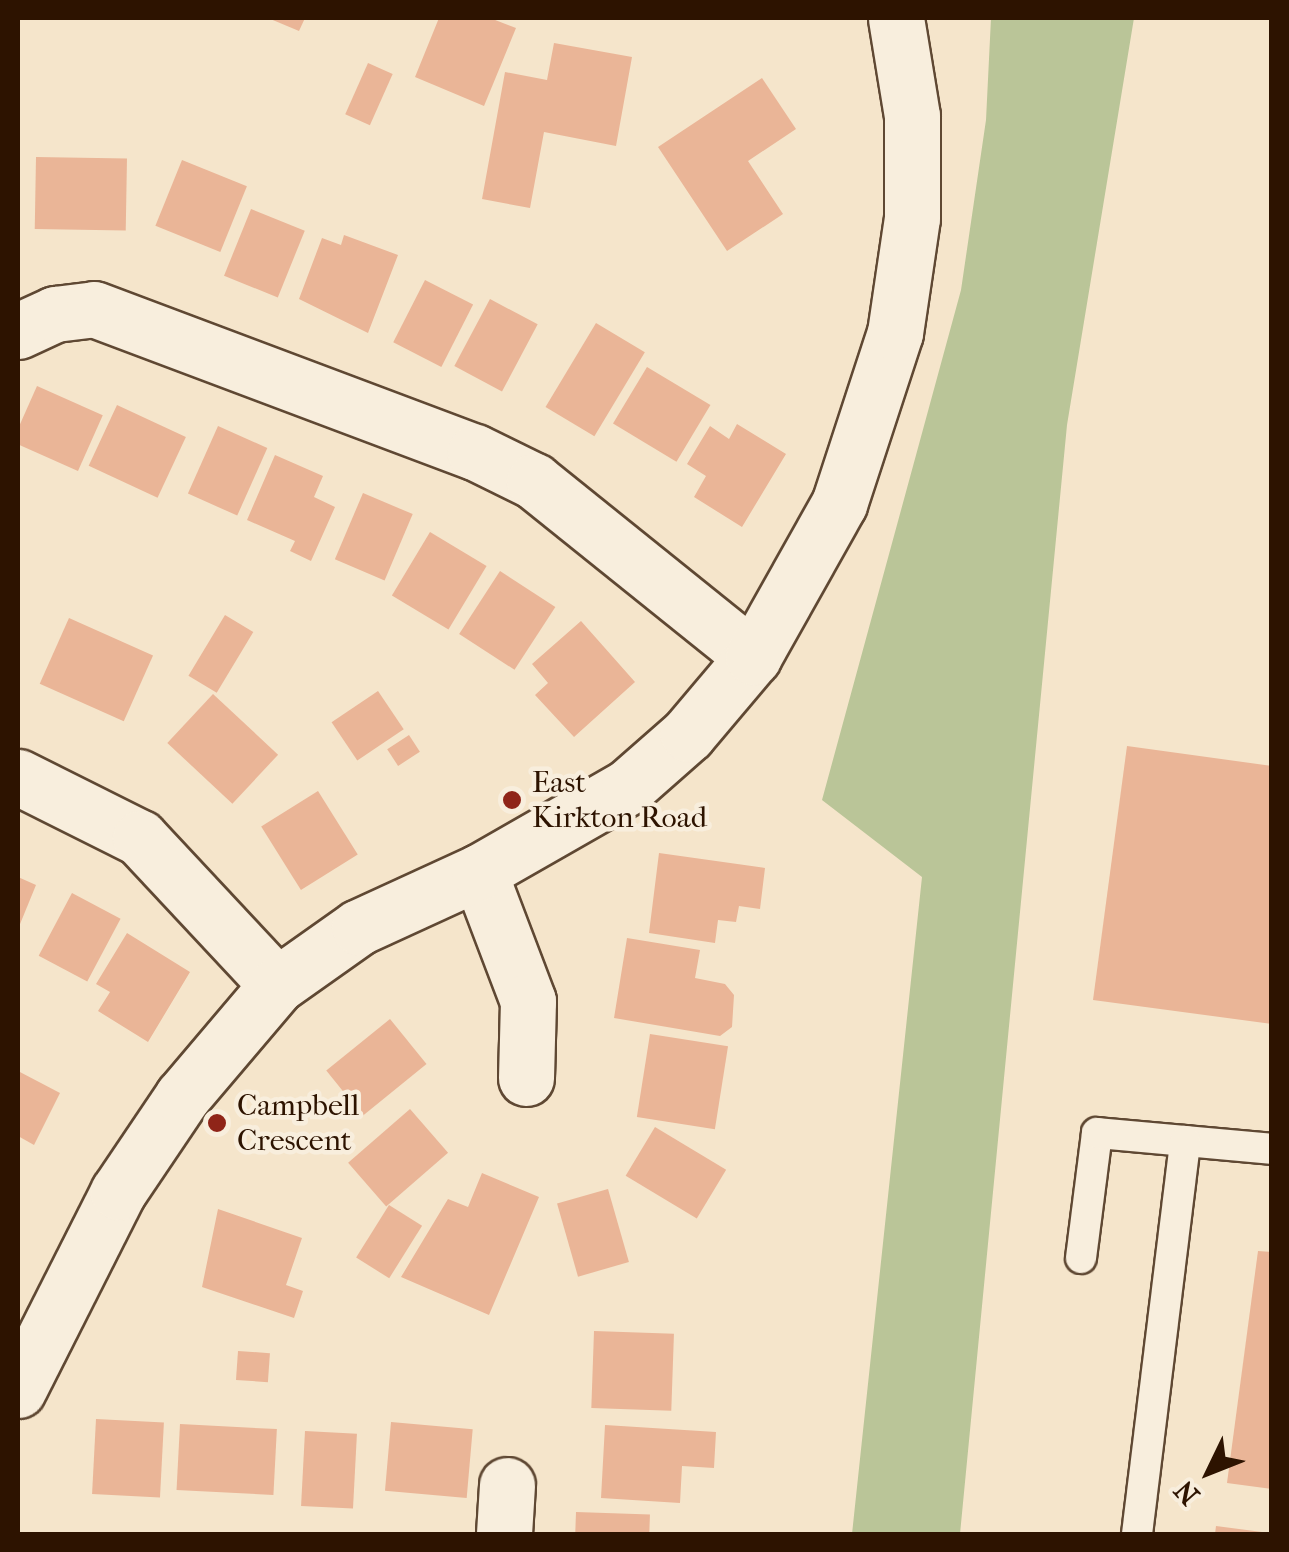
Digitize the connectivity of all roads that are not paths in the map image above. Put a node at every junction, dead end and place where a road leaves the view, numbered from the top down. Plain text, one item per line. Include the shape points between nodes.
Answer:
1 (896, 18) edge
2 (18, 331) edge
3 (753, 657) junction
4 (18, 778) edge
5 (478, 872) junction
6 (277, 985) junction
7 (526, 1078) dead end
8 (1185, 1142) junction
9 (1272, 1149) edge
10 (1080, 1258) dead end
11 (35, 1309) edge
12 (18, 1390) edge
13 (1137, 1534) edge

1 - 3 street via 912,116 912,218 894,334 839,504
2 - 3 street via 55,314 94,309 475,452 534,481
3 - 5 street via 688,734 629,786
4 - 6 street via 140,838
5 - 6 street via 359,928
5 - 7 street via 528,1001
6 - 11 street via 182,1097
8 - 9 lane
8 - 10 lane via 1097,1133
8 - 13 lane
11 - 12 street

